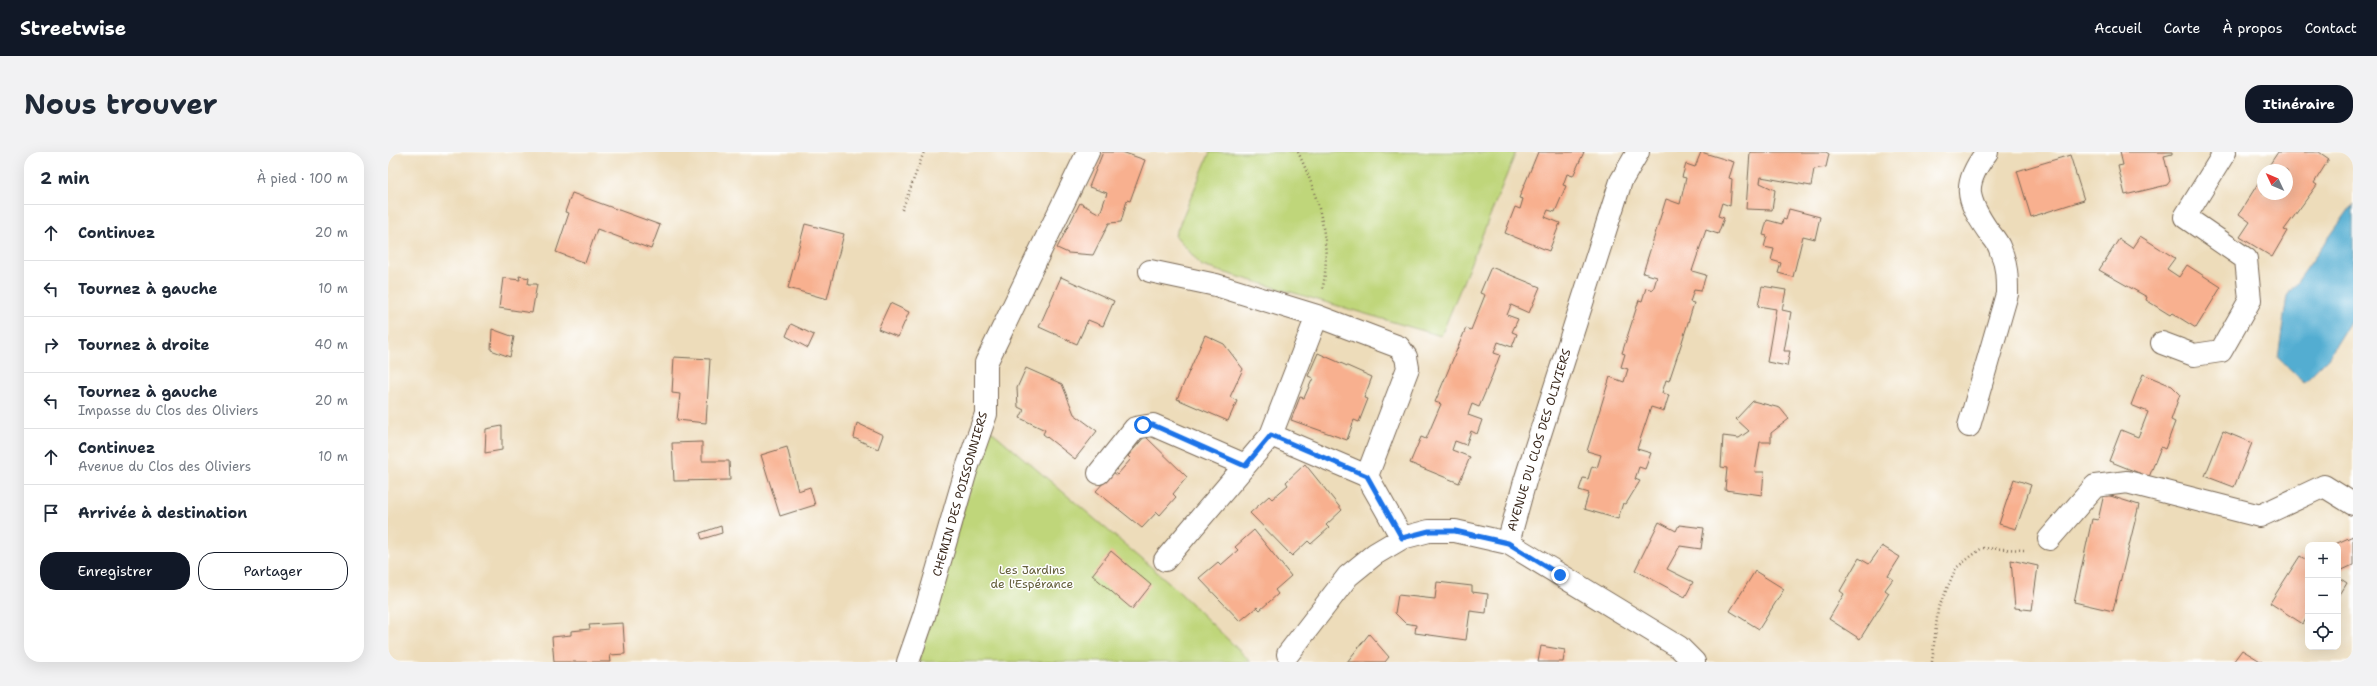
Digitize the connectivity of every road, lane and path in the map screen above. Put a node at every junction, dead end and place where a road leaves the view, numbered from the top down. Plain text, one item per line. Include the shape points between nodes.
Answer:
1 (924, 152) edge
2 (1088, 152) edge
3 (1298, 152) edge
4 (1638, 152) edge
5 (1987, 152) edge
6 (2225, 152) edge
7 (902, 210) dead end
8 (1150, 271) dead end
9 (1317, 316) junction
10 (2162, 343) dead end
11 (1969, 426) dead end
12 (1271, 435) junction
13 (1245, 466) junction
14 (1099, 473) dead end
15 (1367, 476) junction
16 (2353, 504) edge
17 (1402, 538) junction
18 (2049, 539) joint
19 (1508, 543) junction
20 (1165, 560) dead end
21 (1288, 654) dead end
22 (908, 662) edge
23 (1694, 662) edge
24 (1932, 662) edge

1 - 7 path
2 - 22 street, CHEMIN DES POISSONNIERS via 986,363 986,414
3 - 9 path via 1312,182 1323,226 1326,273
4 - 19 street, AVENUE DU CLOS DES OLIVIERS via 1621,181
5 - 11 street via 1975,167 1968,188 1977,214 2000,248 2007,272 2007,294
6 - 10 street via 2185,217 2246,259 2250,300 2221,351 2194,355
8 - 9 street via 1216,285
9 - 12 street
9 - 15 street via 1399,347 1406,357 1408,368
12 - 13 street
12 - 15 street
13 - 14 street via 1153,425 1143,425 1135,428
13 - 20 street
15 - 17 street
16 - 18 street via 2324,486 2260,516 2127,482 2095,486
17 - 19 street via 1429,531 1455,531
17 - 21 street via 1375,554 1348,576
18 - 24 path via 2030,550 1982,548 1956,568 1938,608
19 - 23 street, AVENUE DU CLOS DES OLIVIERS via 1679,647

